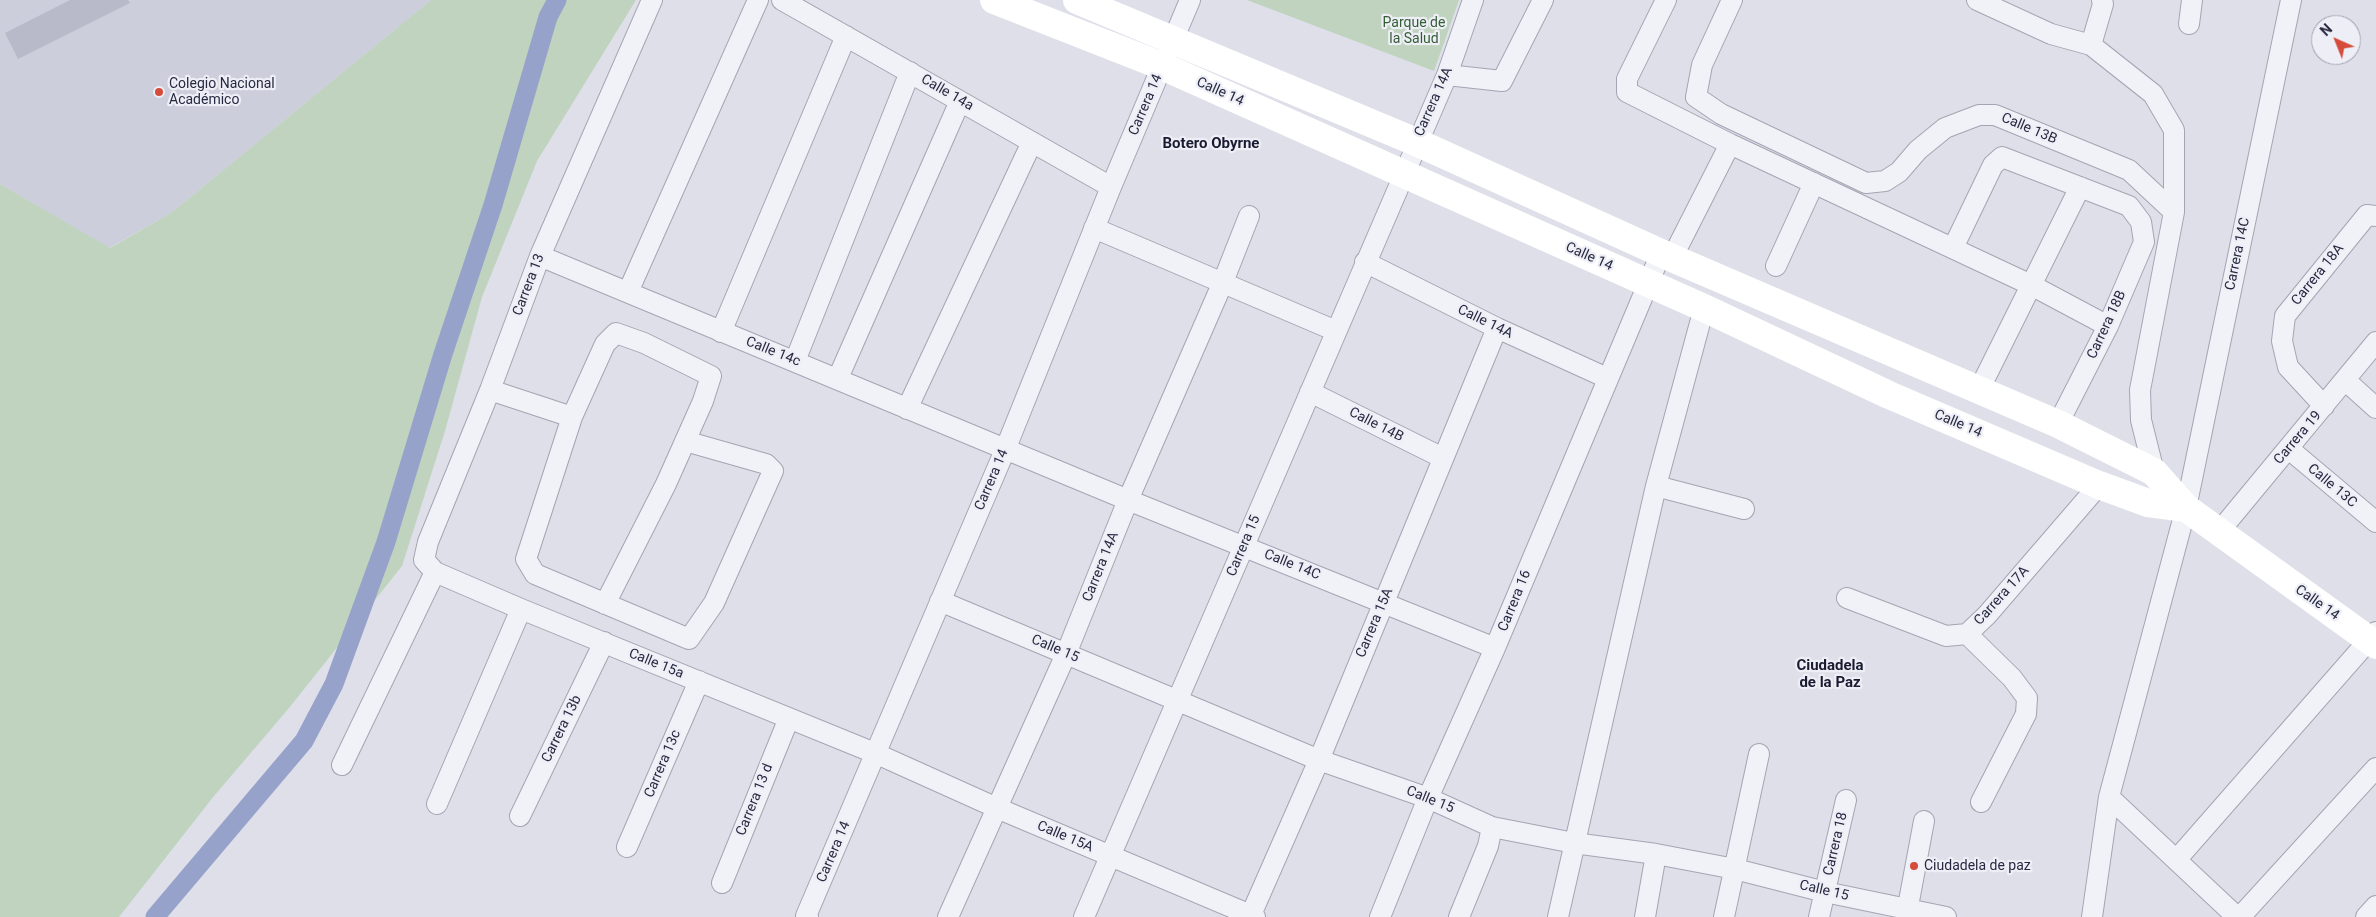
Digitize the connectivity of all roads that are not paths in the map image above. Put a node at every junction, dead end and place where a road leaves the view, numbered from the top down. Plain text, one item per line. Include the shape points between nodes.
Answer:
1 (652, 0) edge
2 (758, 0) edge
3 (782, 0) edge
4 (994, 0) edge
5 (1077, 0) edge
6 (1190, 0) edge
7 (1474, 0) edge
8 (1543, 0) edge
9 (1666, 0) edge
10 (1732, 0) edge
11 (1977, 0) edge
12 (2102, 0) edge
13 (2192, 0) edge
14 (2291, 0) edge
15 (2189, 24) dead end
16 (846, 36) junction
17 (1173, 42) junction
18 (2091, 45) junction
19 (1162, 66) junction
20 (910, 72) junction
21 (1447, 75) junction
22 (960, 101) junction
23 (1032, 142) junction
24 (1416, 142) junction
25 (1730, 144) junction
26 (1403, 174) junction
27 (1814, 183) junction
28 (1111, 187) junction
29 (2080, 187) junction
30 (2174, 212) junction
31 (1249, 216) dead end
32 (2371, 216) edge
33 (1094, 228) junction
34 (1953, 248) junction
35 (540, 256) junction
36 (1666, 256) junction
37 (1365, 262) junction
38 (1776, 266) dead end
39 (1223, 282) junction
40 (1647, 283) junction
41 (2031, 285) junction
42 (628, 292) junction
43 (1704, 308) junction
44 (2108, 326) junction
45 (1497, 328) junction
46 (1336, 331) junction
47 (721, 332) junction
48 (2376, 342) edge
49 (795, 361) junction
50 (838, 378) junction
51 (1607, 378) junction
52 (2345, 380) junction
53 (490, 390) junction
54 (1979, 390) junction
55 (1310, 392) junction
56 (2324, 406) junction
57 (2376, 408) edge
58 (907, 409) junction
59 (572, 417) junction
60 (2058, 424) junction
61 (686, 441) junction
62 (2289, 449) junction
63 (1005, 450) junction
64 (1443, 458) junction
65 (2154, 472) junction
66 (2099, 485) junction
67 (1656, 486) junction
68 (1128, 500) junction
69 (2186, 508) junction
70 (1744, 510) dead end
71 (2376, 522) edge
72 (2218, 533) junction
73 (1243, 546) junction
74 (435, 572) junction
75 (1847, 598) dead end
76 (940, 601) junction
77 (1384, 602) junction
78 (605, 604) junction
79 (521, 609) junction
80 (1967, 634) junction
81 (2374, 639) edge
82 (604, 642) junction
83 (1495, 648) junction
84 (1066, 654) junction
85 (698, 681) junction
86 (1177, 700) junction
87 (789, 718) junction
88 (876, 754) junction
89 (1759, 754) dead end
90 (1319, 760) junction
91 (342, 765) dead end
92 (2376, 768) edge
93 (1428, 798) junction
94 (2109, 798) junction
95 (1846, 800) dead end
96 (1981, 802) dead end
97 (437, 804) dead end
98 (997, 808) junction
99 (520, 816) dead end
100 (1924, 821) dead end
101 (1492, 827) junction
102 (1574, 843) junction
103 (627, 847) dead end
104 (1656, 854) junction
105 (1110, 857) junction
106 (2177, 859) junction
107 (1735, 869) junction
108 (722, 883) dead end
109 (1825, 892) junction
110 (2376, 906) edge
111 (1906, 913) edge
112 (807, 916) edge
113 (1252, 916) edge
114 (948, 917) edge
115 (1084, 917) edge
116 (1380, 917) edge
117 (1459, 917) edge
118 (1558, 917) edge
119 (1645, 917) edge
120 (1724, 917) edge
121 (1819, 917) edge
122 (1946, 917) edge
123 (2092, 917) edge
124 (2238, 917) edge
125 (2366, 917) edge

1 - 35 street, Carrera 13
2 - 42 street
3 - 16 street, Calle 14a
4 - 19 main road, Calle 14
5 - 17 main road, Calle 14
6 - 17 street, Carrera 14
7 - 21 street, Carrera 14A
8 - 21 street via 1502,81
9 - 25 street via 1627,79 1627,92
10 - 30 street, Calle 13B via 1702,64 1696,97 1721,114 1866,183 1885,181 1899,172 1944,128 1979,115 1995,115 2129,170
11 - 18 street via 2051,34
12 - 18 street
13 - 15 street
14 - 69 street, Carrera 14C
16 - 20 street, Calle 14a
16 - 47 street
17 - 19 street, Carrera 14
17 - 24 main road, Calle 14
18 - 30 street via 2153,94 2174,130
19 - 26 main road, Calle 14
19 - 28 street, Carrera 14
20 - 22 street, Calle 14a
20 - 49 street
21 - 24 street, Carrera 14A
22 - 23 street, Calle 14a
22 - 50 street
23 - 28 street, Calle 14a
23 - 58 street
24 - 26 street, Carrera 14A
24 - 36 main road, Calle 14
25 - 27 street
25 - 36 street, Carrera 16
26 - 37 street, Carrera 15
26 - 40 main road, Calle 14
27 - 34 street
27 - 38 street
28 - 33 street, Carrera 14
29 - 34 street via 2002,157 1993,165
29 - 41 street
29 - 44 street, Carrera 18B via 2129,206 2142,222 2144,242
30 - 65 street via 2140,390 2141,420
31 - 39 street, Carrera 14A
32 - 56 street, Carrera 18A via 2285,316 2282,341 2288,367
33 - 39 street
33 - 63 street, Carrera 14
34 - 41 street
35 - 42 street, Calle 14c
35 - 53 street, Carrera 13
36 - 40 street, Carrera 16
36 - 54 main road, Calle 14
37 - 45 street, Calle 14A
37 - 46 street, Carrera 15
39 - 46 street
39 - 68 street, Carrera 14A
40 - 43 main road, Calle 14
40 - 51 street, Carrera 16
41 - 44 street
41 - 54 street
42 - 47 street, Calle 14c
43 - 66 main road, Calle 14 via 1889,395
43 - 67 street
44 - 60 street, Carrera 18B
45 - 51 street, Calle 14A
45 - 64 street, Carrera 15A
46 - 55 street, Carrera 15
47 - 49 street, Calle 14c
48 - 52 street, Carrera 19
49 - 50 street, Calle 14c
50 - 58 street, Calle 14c
51 - 83 street, Carrera 16
52 - 56 street, Carrera 19
52 - 57 street
53 - 59 street
53 - 74 street, Carrera 13 via 428,542 424,560
54 - 60 main road, Calle 14
55 - 64 street, Calle 14B
55 - 73 street, Carrera 15
56 - 62 street, Carrera 19
58 - 63 street, Calle 14c
59 - 61 street via 605,344 616,333 712,376
59 - 78 street via 526,559 535,574
60 - 65 main road, Calle 14
61 - 78 street
61 - 78 street via 766,464 773,471 714,603 689,639
62 - 71 street, Calle 13C
62 - 72 street, Carrera 19
63 - 68 street, Calle 14C
63 - 76 street, Carrera 14
64 - 77 street, Carrera 15A
65 - 69 main road, Calle 14
66 - 69 main road, Calle 14 via 2148,503
66 - 80 street, Carrera 17A
67 - 70 street
67 - 102 street
68 - 73 street, Calle 14C
68 - 84 street, Carrera 14A
69 - 72 main road, Calle 14
69 - 94 street, Carrera 14C
72 - 81 main road, Calle 14
73 - 77 street, Calle 14C
73 - 86 street, Carrera 15
74 - 79 street, Calle 15a
74 - 91 street
75 - 80 street, Carrera 17A via 1946,636
76 - 84 street, Calle 15
76 - 88 street, Carrera 14
77 - 83 street, Calle 14C
77 - 90 street, Carrera 15A
79 - 82 street, Calle 15a
79 - 97 street
80 - 96 street via 2012,678 2027,698 2026,714
81 - 106 street
82 - 85 street, Calle 15a
82 - 99 street, Carrera 13b
83 - 93 street, Carrera 16
84 - 86 street, Calle 15
84 - 98 street, Carrera 14A
85 - 87 street, Calle 15a
85 - 103 street, Carrera 13c
86 - 90 street, Calle 15
86 - 105 street, Carrera 15
87 - 88 street, Calle 15a
87 - 108 street, Carrera 13 d
88 - 98 street, Calle 15A
88 - 112 street, Carrera 14
89 - 107 street
90 - 93 street, Calle 15
90 - 113 street, Carrera 15A
92 - 124 street
93 - 101 street, Calle 15
93 - 116 street, Carrera 16
94 - 106 street
94 - 123 street, Carrera 14C
95 - 109 street, Carrera 18
98 - 105 street, Calle 15A
98 - 114 street, Carrera 14A
100 - 111 street
101 - 102 street, Calle 15
101 - 117 street via 1488,846
102 - 104 street, Calle 15
102 - 118 street
104 - 107 street, Calle 15
104 - 119 street
105 - 113 street, Calle 15A
105 - 115 street, Carrera 15
106 - 124 street
107 - 109 street, Calle 15
107 - 120 street
109 - 111 street, Calle 15
109 - 121 street, Carrera 18
110 - 125 street
111 - 122 street, Calle 15

